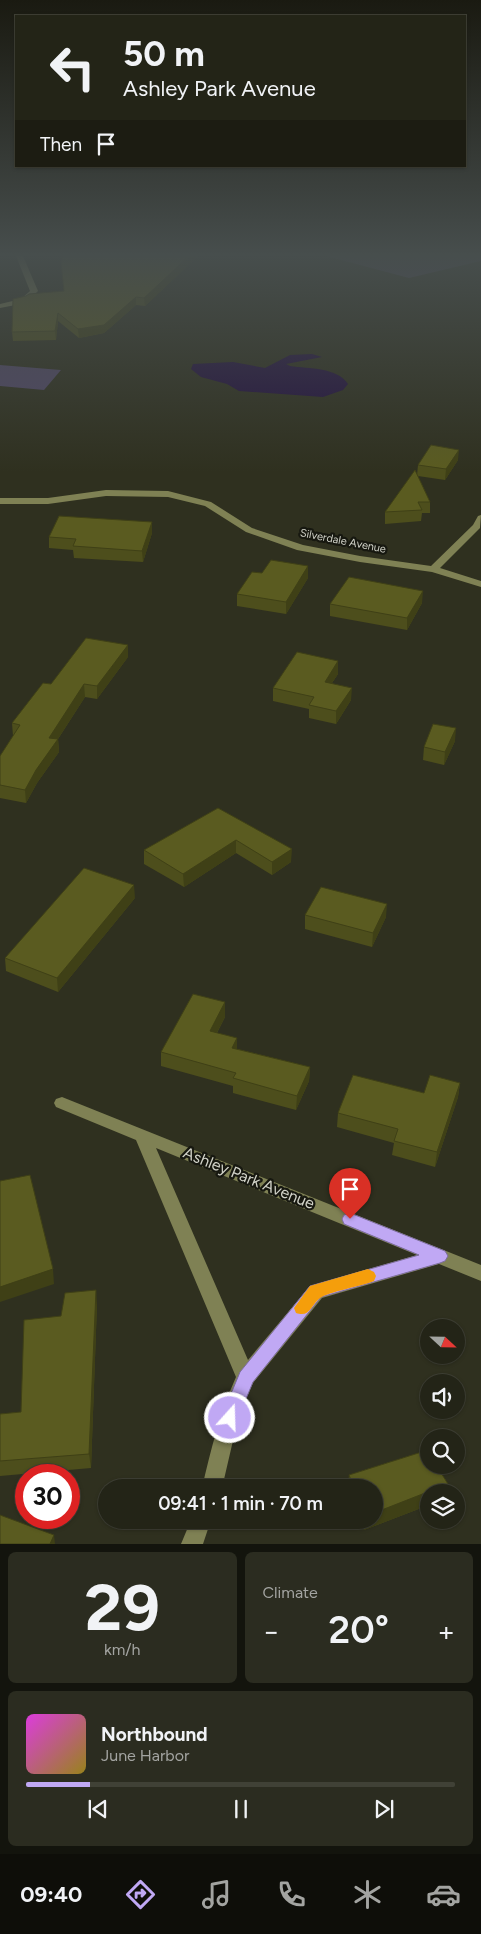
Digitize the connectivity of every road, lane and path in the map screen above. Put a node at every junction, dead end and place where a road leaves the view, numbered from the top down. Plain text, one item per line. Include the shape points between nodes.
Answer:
1 (0, 501) edge
2 (481, 518) edge
3 (433, 569) junction
4 (481, 584) edge
5 (62, 1103) dead end
6 (142, 1135) junction
7 (440, 1256) junction
8 (481, 1272) edge
9 (246, 1377) junction
10 (214, 1479) edge
11 (198, 1529) edge
12 (192, 1544) edge

1 - 3 street, Silverdale Avenue via 48,501 106,493 168,494 208,504 249,530 301,548
2 - 3 street via 477,526
3 - 4 street, Silverdale Avenue
5 - 6 street, Ashley Park Avenue
6 - 7 street, Ashley Park Avenue
6 - 9 street
7 - 8 street, Ashley Park Avenue
7 - 9 street via 316,1292
9 - 10 street via 231,1413
11 - 12 street

